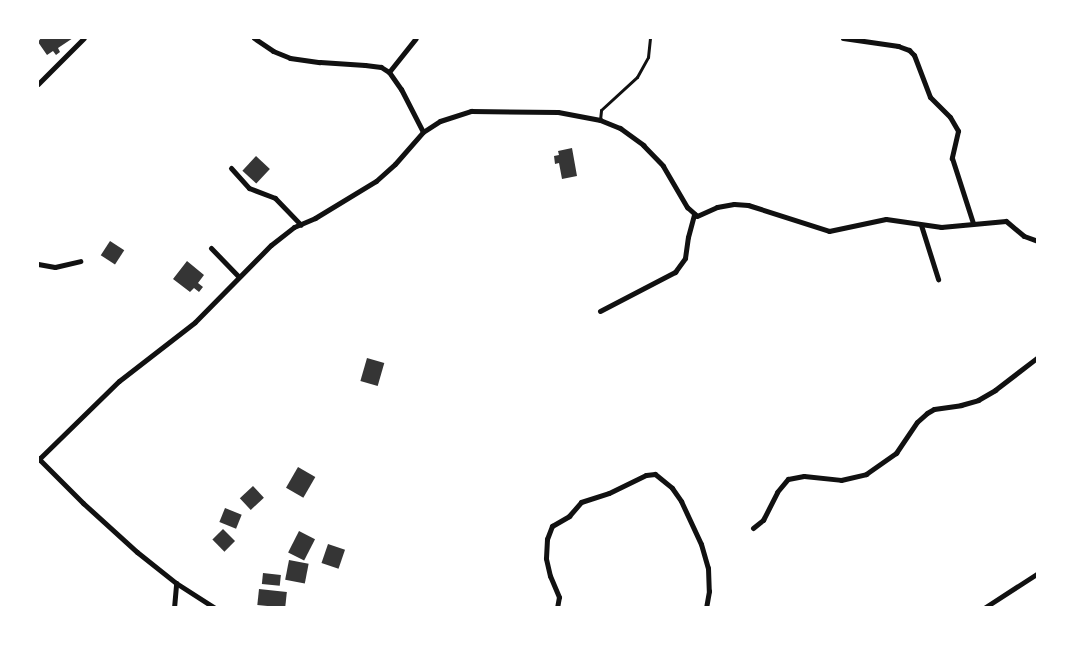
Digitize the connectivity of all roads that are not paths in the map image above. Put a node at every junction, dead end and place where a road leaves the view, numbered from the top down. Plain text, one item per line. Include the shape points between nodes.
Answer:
1 (84, 38) edge
2 (254, 38) edge
3 (416, 38) edge
4 (650, 38) edge
5 (843, 38) edge
6 (389, 72) junction
7 (38, 84) edge
8 (600, 120) junction
9 (423, 132) junction
10 (231, 168) dead end
11 (694, 214) junction
12 (973, 223) junction
13 (301, 225) junction
14 (921, 225) junction
15 (1038, 241) edge
16 (211, 248) dead end
17 (80, 260) dead end
18 (38, 264) edge
19 (239, 277) junction
20 (938, 279) dead end
21 (600, 311) dead end
22 (1038, 358) edge
23 (38, 459) edge
24 (753, 528) dead end
25 (1038, 573) edge
26 (176, 583) junction
27 (174, 608) edge
28 (215, 608) edge
29 (557, 608) edge
30 (706, 608) edge
31 (984, 608) edge

1 - 7 street
2 - 6 street via 290,58 365,65
3 - 6 street
4 - 8 lane via 648,57 637,78 601,110
5 - 12 street via 898,46 914,55 930,97 950,117 958,131 952,158
6 - 9 street
8 - 9 street via 558,112 472,111 440,121
8 - 11 street via 620,128 643,145 663,166
9 - 13 street via 376,181
10 - 13 street via 248,188 275,198
11 - 14 street via 704,214 717,207 748,204 829,231 886,219
11 - 21 street via 685,258 675,272
12 - 14 street via 942,227
12 - 15 street via 1006,221 1024,236
13 - 19 street via 271,245
14 - 20 street
16 - 19 street
17 - 18 street via 55,268
19 - 23 street via 196,322 119,381
22 - 24 street via 978,400 926,412 896,453 866,474 841,480 804,476 788,479 777,492 763,520
23 - 26 street via 137,552
25 - 31 street
26 - 27 street
26 - 28 street
29 - 30 street via 559,597 546,558 547,539 552,526 569,516 581,502 655,474 681,501 700,544 708,568

